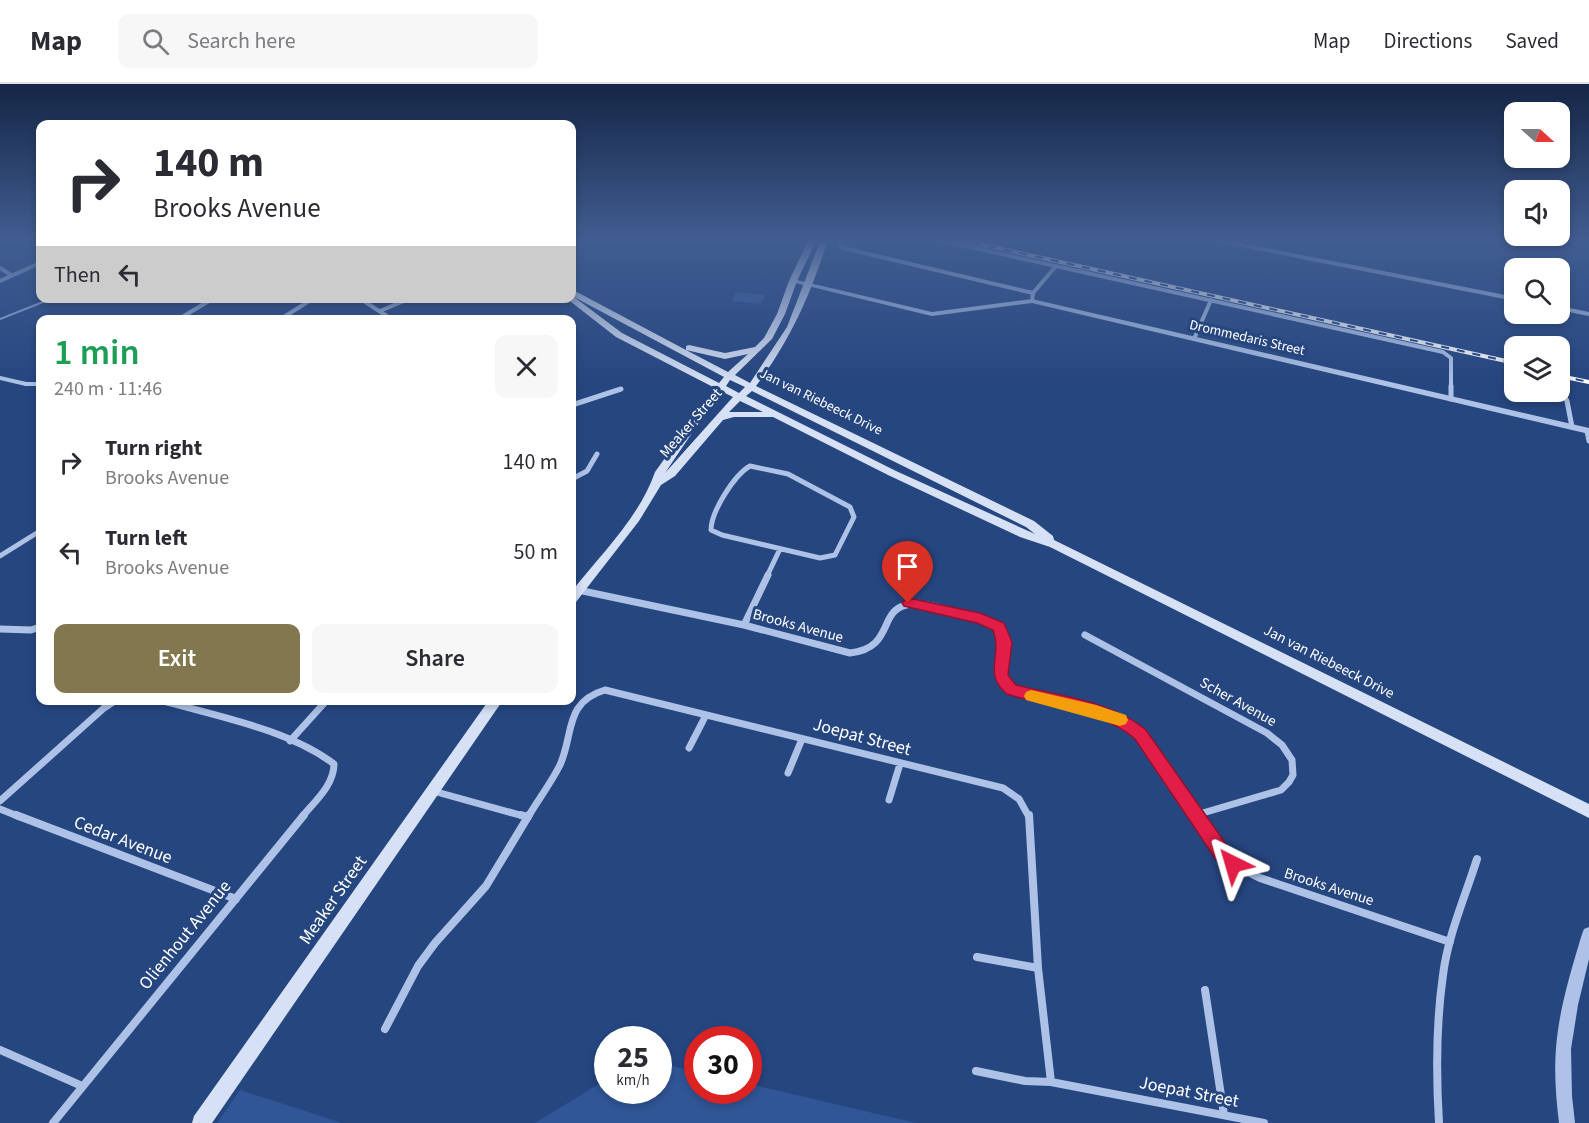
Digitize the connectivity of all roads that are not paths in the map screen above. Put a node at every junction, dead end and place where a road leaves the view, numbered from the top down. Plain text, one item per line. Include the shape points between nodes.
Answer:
1 (790, 287) edge
2 (807, 287) edge
3 (823, 287) edge
4 (996, 287) edge
5 (1040, 287) edge
6 (1154, 287) edge
7 (1457, 287) edge
8 (576, 295) edge
9 (1033, 297) junction
10 (1504, 297) edge
11 (1211, 300) junction
12 (205, 303) edge
13 (306, 303) edge
14 (367, 303) edge
15 (399, 303) edge
16 (576, 303) edge
17 (1570, 310) edge
18 (380, 311) junction
19 (1589, 314) edge
20 (185, 315) edge
21 (287, 315) edge
22 (386, 315) edge
23 (638, 329) junction
24 (1194, 339) junction
25 (759, 349) junction
26 (729, 376) junction
27 (0, 378) edge
28 (36, 384) edge
29 (720, 387) junction
30 (751, 387) junction
31 (621, 389) dead end
32 (739, 396) junction
33 (1451, 399) junction
34 (1567, 402) edge
35 (576, 404) edge
36 (780, 416) junction
37 (718, 418) junction
38 (1572, 427) junction
39 (1588, 431) edge
40 (1589, 441) edge
41 (597, 454) dead end
42 (576, 477) edge
43 (658, 482) junction
44 (36, 534) edge
45 (1054, 543) junction
46 (780, 549) junction
47 (0, 556) edge
48 (576, 593) edge
49 (576, 594) edge
50 (744, 625) junction
51 (36, 628) edge
52 (0, 629) edge
53 (1085, 635) dead end
54 (108, 705) edge
55 (176, 705) edge
56 (322, 705) edge
57 (493, 705) edge
58 (705, 715) junction
59 (802, 739) junction
60 (290, 741) junction
61 (689, 748) dead end
62 (900, 764) junction
63 (788, 773) dead end
64 (433, 791) junction
65 (890, 800) dead end
66 (0, 801) edge
67 (0, 810) edge
68 (1589, 812) edge
69 (1196, 815) junction
70 (528, 817) junction
71 (1477, 859) dead end
72 (236, 899) junction
73 (1589, 934) edge
74 (1450, 942) junction
75 (977, 957) dead end
76 (1038, 968) junction
77 (1205, 990) dead end
78 (385, 1029) dead end
79 (0, 1050) edge
80 (976, 1071) dead end
81 (1051, 1082) junction
82 (82, 1086) junction
83 (1224, 1115) junction
84 (52, 1123) edge
85 (201, 1123) edge
86 (1264, 1123) edge
87 (1439, 1123) edge
88 (1567, 1123) edge

1 - 25 main road, Meaker Street via 774,330
2 - 30 main road, Meaker Street via 781,345
3 - 9 street, Drommedaris Street via 932,314
4 - 9 street
5 - 9 street
6 - 11 street
7 - 10 street
8 - 23 main road, Jan van Riebeeck Drive
9 - 24 street, Drommedaris Street
11 - 24 street
11 - 33 street via 1448,354
12 - 20 street
13 - 21 street
14 - 18 street
15 - 18 street
16 - 29 main road, Jan van Riebeeck Drive via 619,335
17 - 19 street
18 - 22 street
23 - 25 main road via 715,356
23 - 26 main road, Jan van Riebeeck Drive
24 - 33 street, Drommedaris Street
25 - 26 main road, Meaker Street
26 - 29 main road, Meaker Street
26 - 30 main road, Jan van Riebeeck Drive
27 - 28 street
29 - 32 main road, Jan van Riebeeck Drive
29 - 43 main road, Meaker Street via 660,472
30 - 32 main road, Meaker Street
30 - 45 main road, Jan van Riebeeck Drive via 1030,524
31 - 35 street
32 - 36 main road, Jan van Riebeeck Drive
32 - 37 main road, Meaker Street
33 - 38 street, Drommedaris Street
34 - 38 street
36 - 37 main road via 753,413
36 - 45 main road, Jan van Riebeeck Drive via 892,473 1024,534
37 - 43 main road, Meaker Street via 670,474
38 - 39 street, Drommedaris Street
39 - 40 street
41 - 42 street via 587,471
43 - 48 main road, Meaker Street
44 - 47 street
45 - 68 main road, Jan van Riebeeck Drive
46 - 46 street via 711,530 711,520 744,468 759,466 788,474 854,512 835,555 820,558
46 - 50 street
49 - 50 street, Brooks Avenue
50 - 69 street, Brooks Avenue via 862,654 879,644 891,614 908,603 992,623 999,627 1005,642 1000,675 1004,684 1025,695 1096,711 1127,723 1140,735
51 - 52 street
53 - 69 street, Scher Avenue via 1268,733 1291,756 1291,783 1281,790
54 - 66 street
55 - 60 street
56 - 60 street
57 - 64 main road, Meaker Street
58 - 59 street, Joepat Street
58 - 61 street
58 - 70 street, Joepat Street via 615,692 595,691 576,712 560,764
59 - 62 street, Joepat Street
59 - 63 street
60 - 72 street, Olienhout Avenue via 329,758 334,774
62 - 65 street
62 - 76 street, Joepat Street via 1003,788 1024,803 1029,815
64 - 70 street
64 - 85 main road, Meaker Street
67 - 72 street, Cedar Avenue
69 - 74 street, Brooks Avenue via 1221,853 1246,873
70 - 78 street, Joepat Street via 486,886 418,966
71 - 74 street
72 - 82 street, Olienhout Avenue
73 - 88 street via 1569,1002 1562,1046
74 - 87 street via 1439,1005
75 - 76 street
76 - 81 street, Joepat Street
77 - 83 street
79 - 82 street
80 - 81 street
81 - 83 street, Joepat Street
82 - 84 street, Olienhout Avenue
83 - 86 street, Joepat Street

